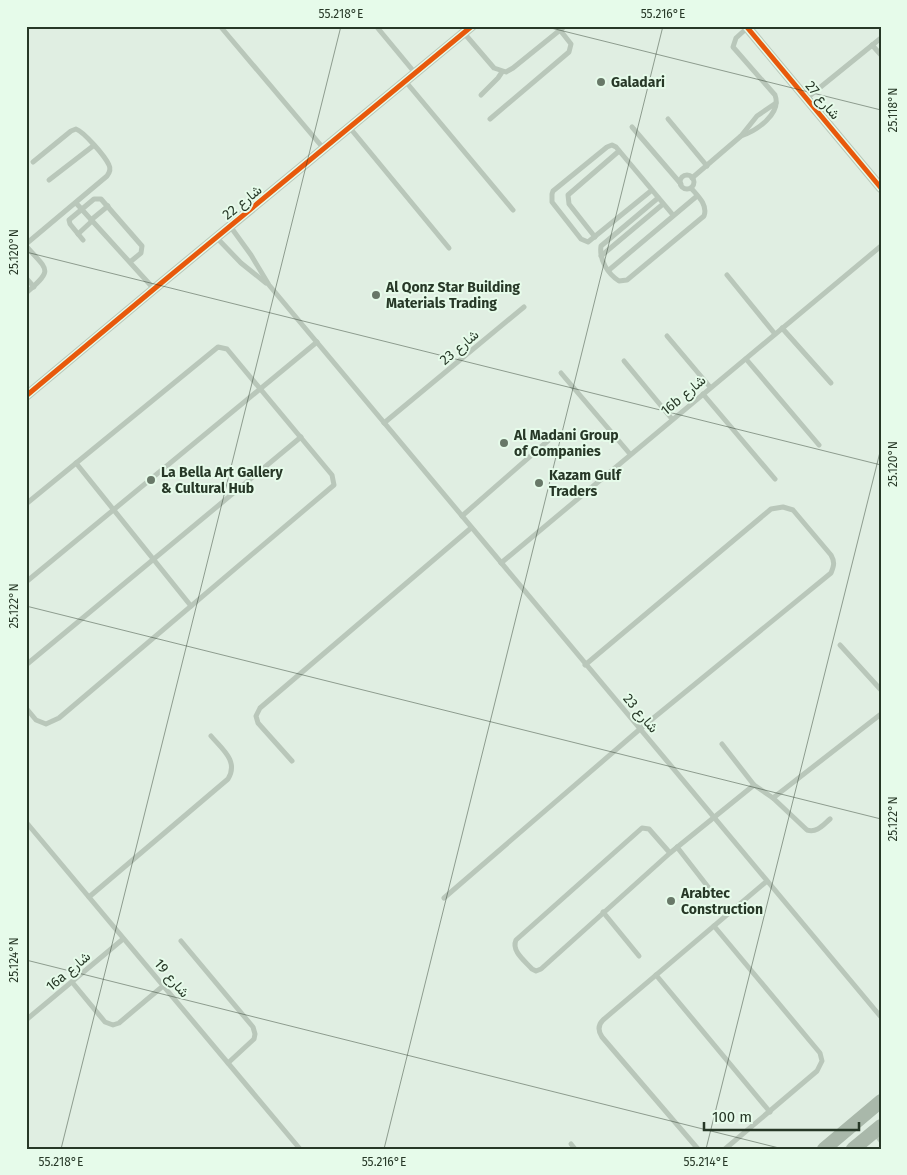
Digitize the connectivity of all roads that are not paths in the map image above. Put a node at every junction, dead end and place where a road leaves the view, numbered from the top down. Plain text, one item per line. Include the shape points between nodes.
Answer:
1 (220, 26) edge
2 (376, 26) edge
3 (472, 26) edge
4 (747, 27) edge
5 (562, 28) edge
6 (464, 33) junction
7 (881, 38) edge
8 (872, 45) junction
9 (881, 55) edge
10 (502, 72) junction
11 (416, 74) junction
12 (406, 82) junction
13 (481, 95) dead end
14 (807, 98) junction
15 (776, 103) junction
16 (490, 119) dead end
17 (668, 119) dead end
18 (632, 127) dead end
19 (350, 128) junction
20 (741, 136) junction
21 (94, 146) junction
22 (324, 149) junction
23 (619, 151) junction
24 (33, 162) dead end
25 (707, 166) junction
26 (692, 178) junction
27 (49, 180) dead end
28 (681, 184) junction
29 (691, 188) junction
30 (881, 188) edge
31 (652, 190) junction
32 (698, 196) junction
33 (658, 198) junction
34 (76, 203) junction
35 (663, 204) junction
36 (108, 206) junction
37 (82, 209) junction
38 (513, 210) dead end
39 (674, 216) junction
40 (92, 220) junction
41 (230, 226) junction
42 (78, 234) junction
43 (216, 237) junction
44 (595, 237) junction
45 (83, 240) dead end
46 (26, 245) edge
47 (881, 246) edge
48 (449, 248) dead end
49 (601, 256) junction
50 (130, 262) junction
51 (608, 270) junction
52 (727, 275) dead end
53 (26, 278) edge
54 (269, 285) junction
55 (34, 287) junction
56 (154, 289) junction
57 (26, 293) edge
58 (524, 307) dead end
59 (782, 328) junction
60 (775, 334) junction
61 (667, 336) dead end
62 (317, 342) junction
63 (746, 358) junction
64 (624, 360) dead end
65 (561, 373) dead end
66 (831, 383) dead end
67 (710, 387) junction
68 (260, 389) junction
69 (703, 394) junction
70 (26, 396) edge
71 (672, 419) junction
72 (384, 423) junction
73 (301, 437) junction
74 (550, 439) dead end
75 (818, 445) dead end
76 (630, 454) junction
77 (76, 463) junction
78 (775, 479) dead end
79 (26, 504) edge
80 (113, 510) junction
81 (462, 516) junction
82 (471, 528) junction
83 (155, 558) junction
84 (500, 562) junction
85 (26, 582) edge
86 (192, 606) junction
87 (840, 645) dead end
88 (585, 664) junction
89 (26, 665) edge
90 (881, 690) edge
91 (26, 708) edge
92 (881, 714) edge
93 (640, 729) junction
94 (211, 736) dead end
95 (722, 744) dead end
96 (292, 761) dead end
97 (754, 785) junction
98 (773, 798) junction
99 (714, 818) junction
100 (830, 819) dead end
101 (26, 822) edge
102 (677, 847) junction
103 (670, 853) junction
104 (767, 881) junction
105 (712, 892) dead end
106 (89, 897) junction
107 (444, 898) dead end
108 (603, 912) junction
109 (714, 926) junction
110 (124, 939) junction
111 (181, 941) dead end
112 (639, 956) dead end
113 (656, 975) junction
114 (72, 982) junction
115 (163, 986) junction
116 (881, 1016) edge
117 (26, 1020) edge
118 (228, 1063) junction
119 (881, 1101) edge
120 (770, 1112) junction
121 (878, 1132) edge
122 (300, 1149) edge
123 (698, 1149) edge
124 (725, 1149) edge
125 (824, 1149) edge
126 (853, 1149) edge

1 - 22 lane
2 - 11 lane
3 - 6 street, شارع 22
4 - 14 street, شارع 27
4 - 15 lane via 736,38 733,47 775,95
5 - 10 lane via 513,68
5 - 16 lane via 571,44 570,52
6 - 10 lane via 494,68
6 - 11 street, شارع 22
7 - 8 lane
8 - 9 lane
8 - 14 lane
10 - 13 lane
11 - 12 street, شارع 22
12 - 19 street, شارع 22
12 - 38 lane
14 - 30 street, شارع 27
15 - 20 lane via 757,116
15 - 20 lane via 765,121
17 - 25 lane
18 - 28 lane
19 - 22 street, شارع 22
19 - 48 lane
20 - 25 lane
21 - 24 lane via 81,132 73,130
21 - 27 lane
21 - 34 lane via 109,165 109,174
22 - 41 street, شارع 22
23 - 31 lane
23 - 44 lane via 568,195 569,204
23 - 44 lane via 614,146 606,146 552,194 552,202 581,239 588,242
25 - 26 lane
26 - 28 lane via 684,176
26 - 29 lane
28 - 29 lane
29 - 32 lane
31 - 33 lane
31 - 44 lane
32 - 39 lane
32 - 51 lane via 706,208 702,219 628,280 619,282
33 - 35 lane
33 - 49 lane via 604,242
34 - 37 lane
34 - 46 lane
35 - 39 lane
35 - 49 lane
36 - 37 lane via 96,198
36 - 40 lane
36 - 50 lane via 142,246 142,251
37 - 40 lane
37 - 42 lane via 69,220
39 - 51 lane
40 - 42 lane
40 - 50 lane
41 - 43 street, شارع 22
41 - 54 lane, شارع 23
42 - 45 lane
43 - 54 lane, شارع 23
43 - 56 street, شارع 22
46 - 55 lane via 45,271
47 - 59 lane, 16b شارع
49 - 51 lane
50 - 56 lane
52 - 60 lane
53 - 55 lane
54 - 62 lane, شارع 23
55 - 57 lane
56 - 70 street, شارع 22
58 - 72 lane, شارع 23
59 - 60 lane, 16b شارع
59 - 66 lane
60 - 63 lane, 16b شارع
61 - 67 lane
62 - 68 lane
62 - 72 lane, شارع 23
63 - 67 lane, 16b شارع
63 - 75 lane
64 - 71 lane
65 - 76 lane
67 - 69 lane, 16b شارع
68 - 73 lane
68 - 77 lane via 227,349 218,347
68 - 80 lane
69 - 71 lane, 16b شارع
69 - 78 lane
71 - 76 lane, 16b شارع
72 - 81 lane, شارع 23
73 - 83 lane
73 - 86 lane via 332,475 334,485
74 - 81 lane
76 - 84 lane, 16b شارع
77 - 79 lane
77 - 80 lane
80 - 83 lane
80 - 85 lane
81 - 82 lane, شارع 23
82 - 84 lane, شارع 23
82 - 96 lane via 260,708 256,716 258,723
83 - 86 lane
83 - 89 lane
84 - 88 lane, شارع 23
86 - 91 lane via 59,718 46,724 36,720
87 - 90 lane
88 - 93 lane, شارع 23
88 - 93 lane via 771,509 792,510 809,528 834,561 831,574
92 - 98 lane
93 - 99 lane, شارع 23
93 - 107 lane
94 - 106 lane via 230,758 232,769 228,779
95 - 97 lane
97 - 98 lane
97 - 99 lane
98 - 100 lane via 807,830 817,830
99 - 102 lane
99 - 104 lane, شارع 23
101 - 106 lane, شارع 19
102 - 103 lane
102 - 105 lane
103 - 108 lane
103 - 108 lane via 650,829 642,828 516,940 515,950 532,969 539,970
104 - 109 lane
104 - 116 lane, شارع 23
106 - 110 lane, شارع 19
108 - 112 lane
109 - 113 lane
109 - 120 lane via 822,1057 818,1071
110 - 114 lane, 16a شارع
110 - 115 lane, شارع 19
111 - 118 lane via 253,1027 254,1039
113 - 120 lane
113 - 123 lane via 603,1020 599,1031
114 - 115 lane via 105,1022 113,1025
114 - 117 lane, 16a شارع
115 - 118 lane, شارع 19
118 - 122 lane, شارع 19
119 - 125 main road
120 - 124 lane
121 - 126 main road

